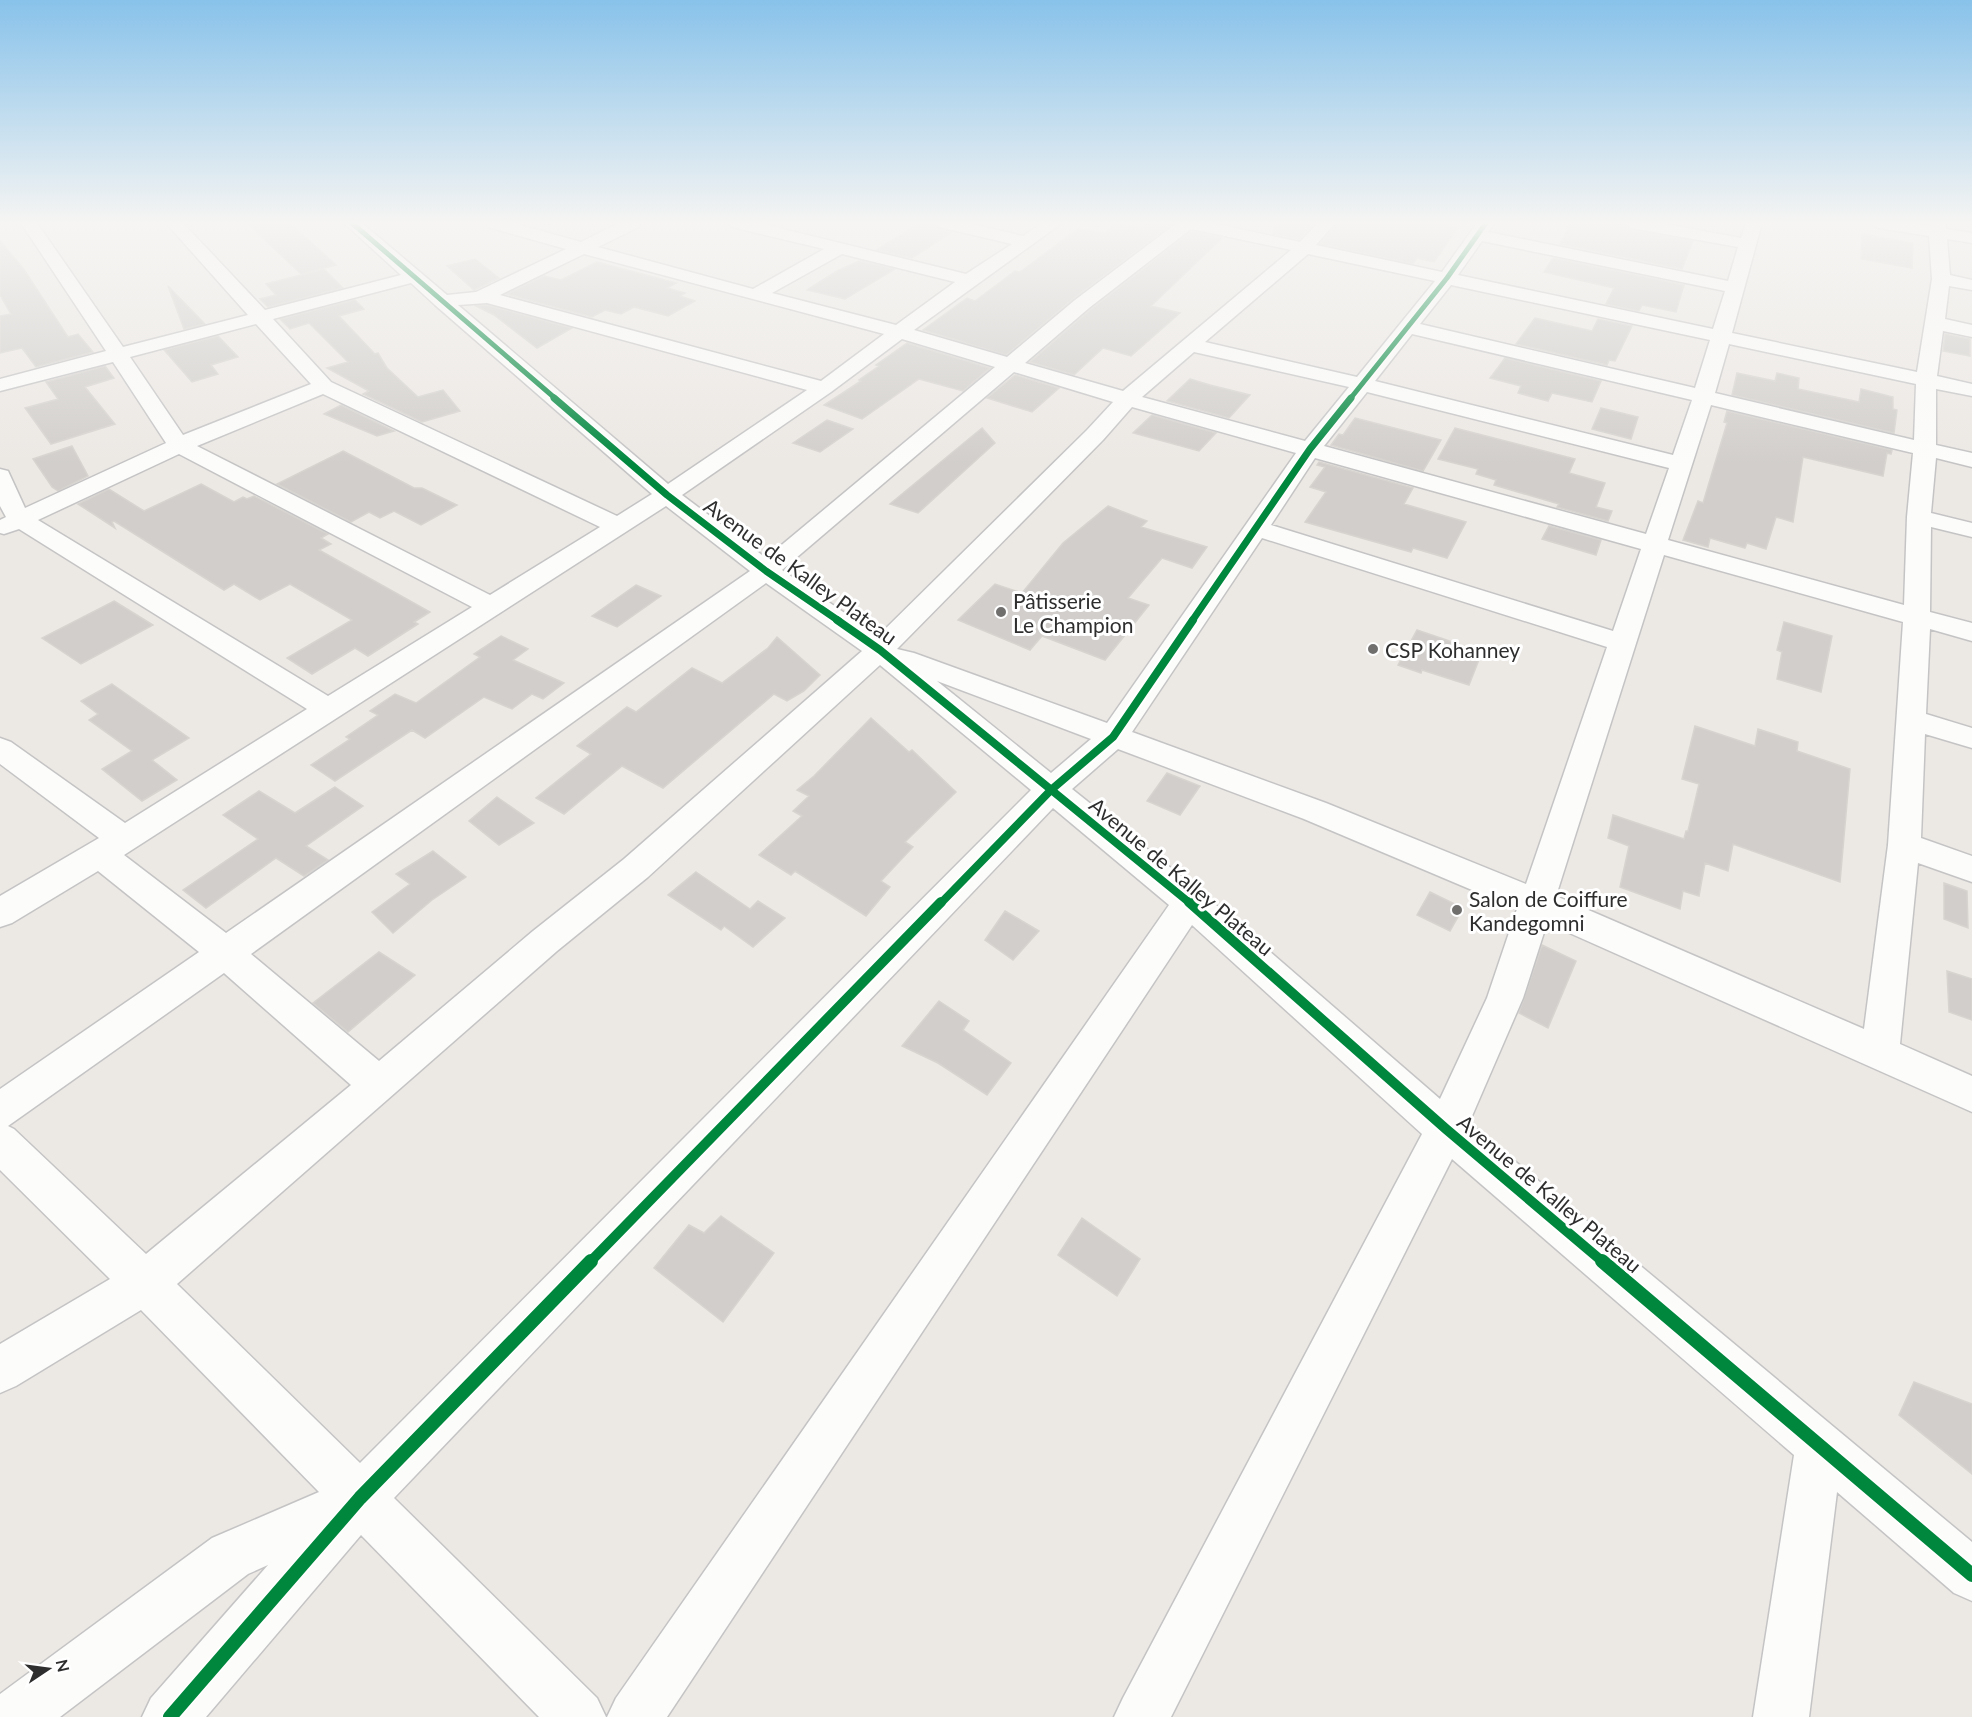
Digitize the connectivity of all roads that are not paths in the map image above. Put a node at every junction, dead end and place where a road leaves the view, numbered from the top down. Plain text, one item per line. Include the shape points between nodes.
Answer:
1 (84, 303) edge
2 (248, 303) edge
3 (314, 303) edge
4 (444, 303) edge
5 (509, 303) edge
6 (787, 303) edge
7 (938, 303) edge
8 (1083, 303) edge
9 (1240, 303) edge
10 (1427, 303) edge
11 (1566, 303) edge
12 (1731, 303) edge
13 (1937, 303) edge
14 (261, 317) junction
15 (1934, 323) junction
16 (1408, 327) junction
17 (1972, 331) edge
18 (899, 332) junction
19 (1721, 336) junction
20 (1191, 345) junction
21 (119, 354) junction
22 (1011, 363) junction
23 (1926, 380) junction
24 (1362, 384) junction
25 (0, 385) edge
26 (324, 386) junction
27 (824, 388) junction
28 (1972, 390) edge
29 (1703, 398) junction
30 (1127, 399) junction
31 (179, 445) junction
32 (1310, 449) junction
33 (1925, 450) junction
34 (1972, 460) edge
35 (1682, 464) junction
36 (0, 476) edge
37 (667, 495) junction
38 (1919, 517) junction
39 (11, 525) edge
40 (618, 526) junction
41 (1256, 528) junction
42 (1972, 530) edge
43 (1656, 544) junction
44 (766, 571) junction
45 (490, 606) junction
46 (1917, 617) junction
47 (1972, 632) edge
48 (1623, 644) junction
49 (880, 650) junction
50 (328, 710) junction
51 (1911, 720) junction
52 (1113, 737) junction
53 (1972, 738) edge
54 (0, 749) edge
55 (1051, 790) junction
56 (112, 846) junction
57 (1904, 846) junction
58 (1972, 869) edge
59 (1189, 902) junction
60 (1536, 903) junction
61 (0, 913) edge
62 (226, 953) junction
63 (1880, 1053) junction
64 (379, 1085) junction
65 (1972, 1094) edge
66 (0, 1111) edge
67 (1446, 1129) junction
68 (0, 1142) edge
69 (145, 1283) junction
70 (0, 1370) edge
71 (1819, 1446) junction
72 (360, 1498) junction
73 (1972, 1575) edge
74 (15, 1717) edge
75 (170, 1717) edge
76 (578, 1717) edge
77 (635, 1717) edge
78 (1142, 1717) edge
79 (1781, 1717) edge

1 - 21 street
2 - 14 street
3 - 14 street
4 - 37 street, Avenue de Kalley Plateau
5 - 27 street
6 - 18 street
7 - 18 street
8 - 22 street
9 - 20 street
10 - 16 street
11 - 19 street
12 - 19 street
13 - 15 street
14 - 21 street
14 - 26 street
15 - 17 street
15 - 23 street
16 - 24 street
16 - 29 street
18 - 22 street
18 - 27 street
19 - 23 street
19 - 29 street
20 - 24 street
20 - 30 street
21 - 25 street
21 - 31 street
22 - 30 street
22 - 44 street
23 - 28 street
23 - 33 street
24 - 32 street
24 - 35 street
26 - 31 street
26 - 40 street
27 - 37 street
29 - 33 street
29 - 35 street
30 - 32 street
30 - 49 street
31 - 39 street
31 - 45 street
32 - 41 street
32 - 43 street
33 - 34 street
33 - 38 street
35 - 43 street
36 - 39 street via 15,513
37 - 40 street
37 - 44 street, Avenue de Kalley Plateau
38 - 42 street
38 - 46 street
39 - 50 street
40 - 45 street
41 - 48 street
41 - 52 street
43 - 46 street
43 - 48 street
44 - 49 street, Avenue de Kalley Plateau
44 - 62 street
45 - 50 street
46 - 47 street
46 - 51 street
48 - 60 street
49 - 52 street
49 - 55 street, Avenue de Kalley Plateau
49 - 64 street via 636,868
50 - 56 street
51 - 53 street
51 - 57 street
52 - 55 street
52 - 60 street via 1315,811
54 - 56 street
55 - 59 street, Avenue de Kalley Plateau
55 - 72 street
56 - 61 street
56 - 62 street
57 - 58 street
57 - 63 street
59 - 67 street, Avenue de Kalley Plateau
59 - 77 street
60 - 63 street
60 - 67 street via 1505,998
62 - 64 street
62 - 66 street
63 - 65 street
64 - 69 street
67 - 71 street, Avenue de Kalley Plateau
67 - 78 street
68 - 69 street
69 - 70 street
69 - 72 street
71 - 73 street, Avenue de Kalley Plateau
71 - 79 street
72 - 74 street via 230,1556
72 - 75 street
72 - 76 street

